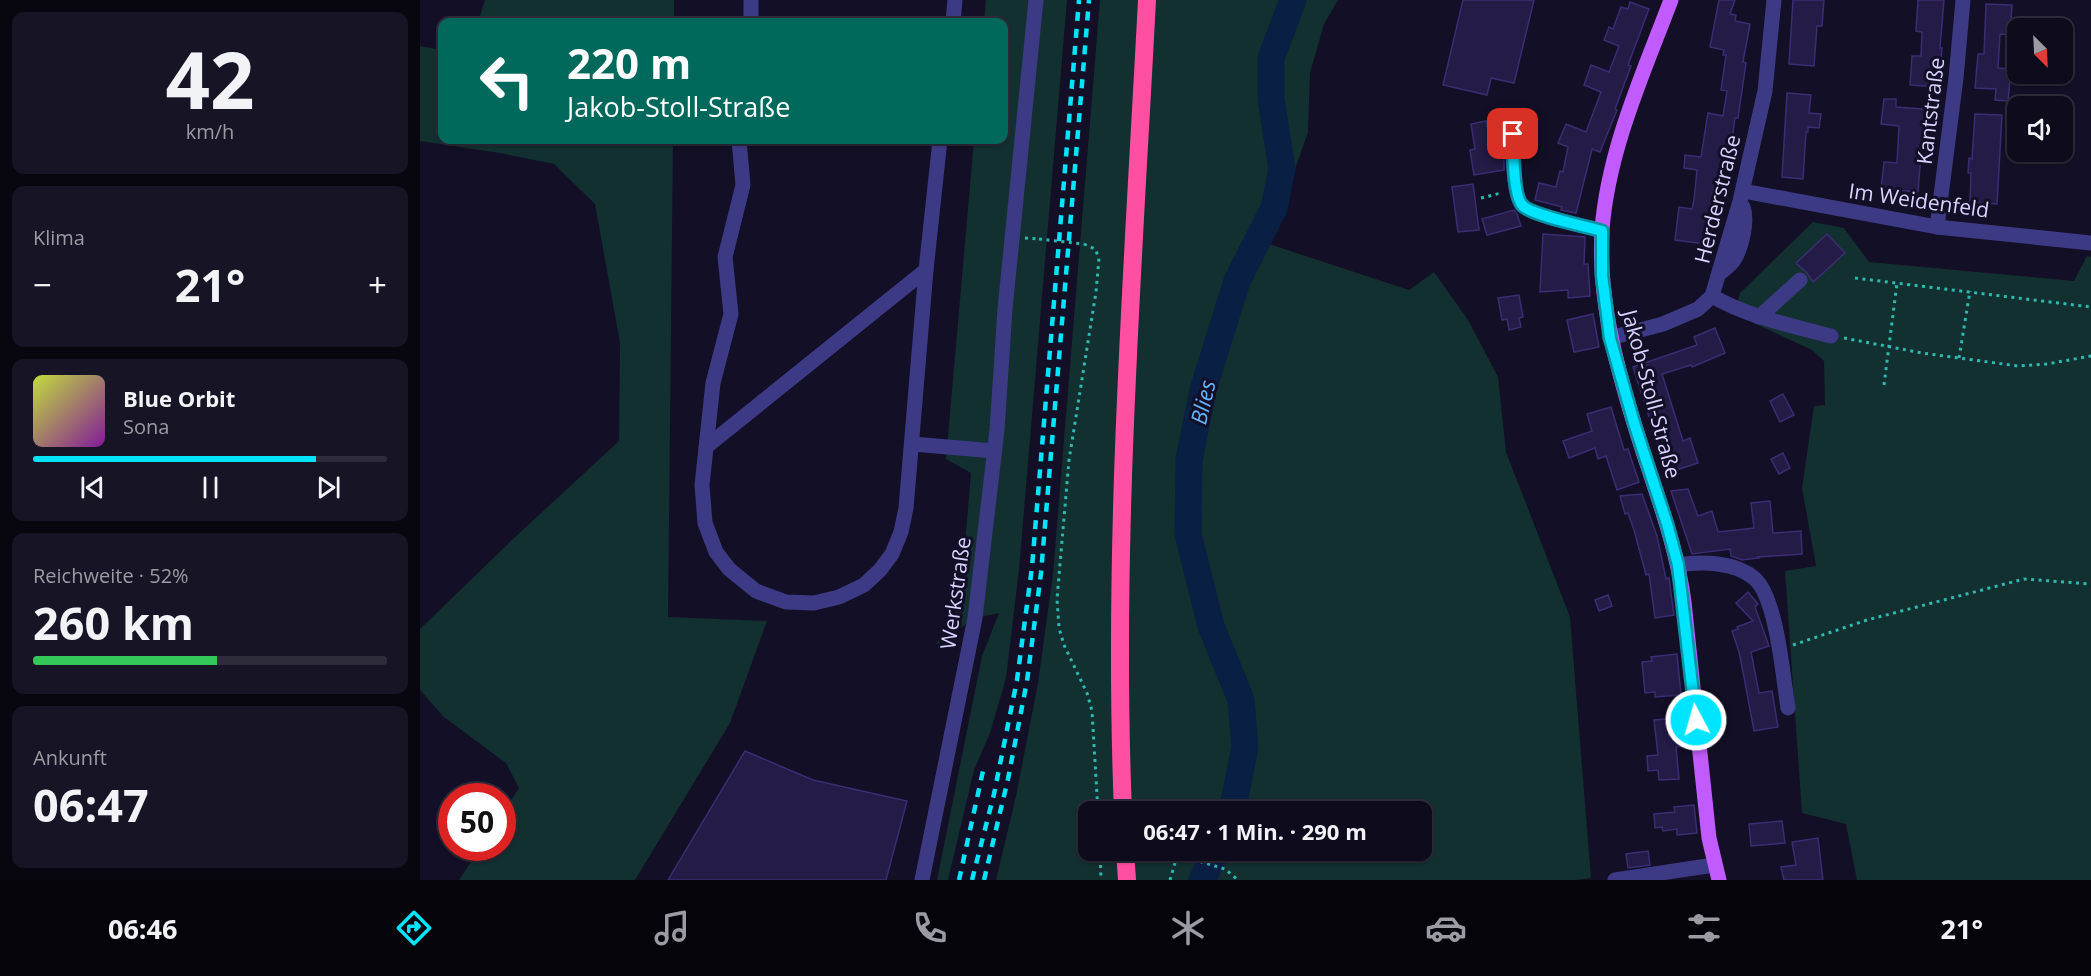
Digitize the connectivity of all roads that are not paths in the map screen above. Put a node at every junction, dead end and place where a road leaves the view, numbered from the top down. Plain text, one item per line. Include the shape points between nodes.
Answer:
1 (751, 0) edge
2 (955, 0) edge
3 (1036, 0) edge
4 (1147, 0) edge
5 (1671, 0) edge
6 (1774, 0) edge
7 (1963, 0) edge
8 (751, 18) edge
9 (953, 18) edge
10 (1514, 122) dead end
11 (739, 144) edge
12 (940, 144) edge
13 (1742, 196) junction
14 (1937, 227) junction
15 (1602, 231) junction
16 (2091, 243) edge
17 (926, 270) junction
18 (1800, 280) dead end
19 (1712, 296) junction
20 (1759, 317) junction
21 (1831, 336) road end
22 (1610, 338) junction
23 (913, 444) junction
24 (706, 447) junction
25 (994, 451) junction
26 (1678, 565) junction
27 (1788, 708) dead end
28 (1123, 801) edge
29 (1126, 861) edge
30 (1717, 873) edge
31 (922, 880) edge
32 (1127, 880) edge
33 (1615, 880) edge

1 - 8 street
2 - 9 street
3 - 25 street, Werkstraße
4 - 28 highway via 1122,514 1119,627
5 - 15 main road, Jakob-Stoll-Straße via 1616,154
6 - 13 street, Herderstraße via 1765,91
7 - 14 street, Kantstraße
10 - 15 street via 1515,189 1522,206
11 - 24 street via 743,185 725,257 731,314 713,383
12 - 17 street
13 - 14 street, Im Weidenfeld
13 - 19 street, Herderstraße
14 - 16 street, Im Weidenfeld
15 - 22 main road, Jakob-Stoll-Straße via 1602,275
17 - 23 street
17 - 24 street
18 - 20 street
19 - 20 street
19 - 22 street, Herderstraße via 1698,309 1663,324
20 - 21 street
22 - 26 main road, Jakob-Stoll-Straße
23 - 24 street via 906,508 892,554 864,585 814,603 786,602 756,591 729,569 716,552 705,523 702,485
23 - 25 street
25 - 31 street, Werkstraße via 975,618
26 - 27 street via 1718,565 1741,570 1755,579 1772,615
26 - 30 main road, Jakob-Stoll-Straße via 1708,838
29 - 32 highway
30 - 33 street, Jakob-Stoll-Straße

